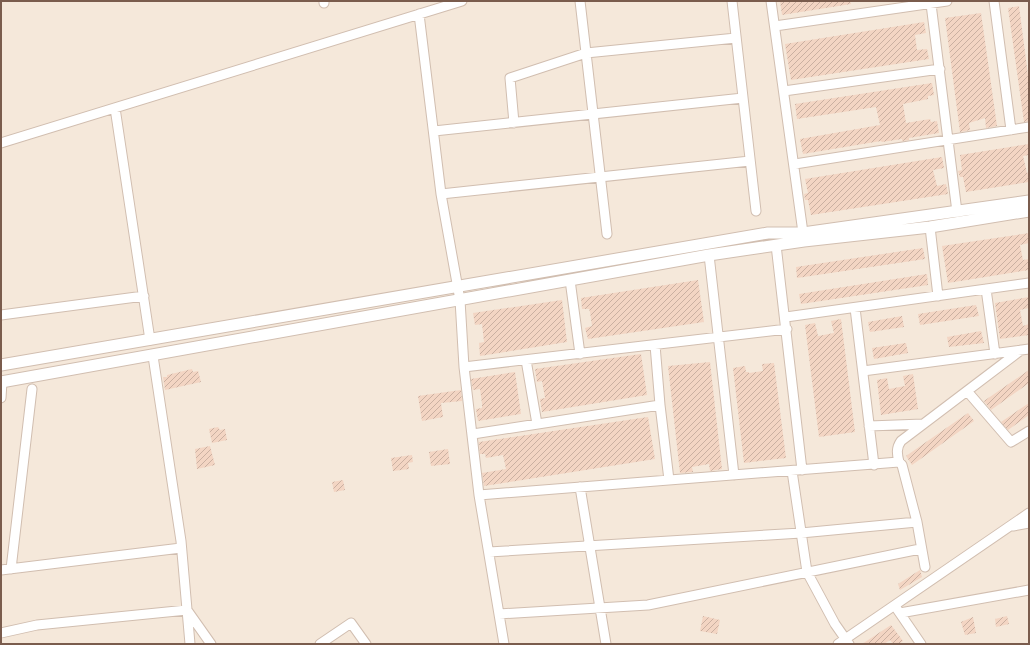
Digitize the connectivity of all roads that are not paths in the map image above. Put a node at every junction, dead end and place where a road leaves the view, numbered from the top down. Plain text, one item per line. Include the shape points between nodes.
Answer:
1 (430, 1) edge
2 (462, 1) edge
3 (580, 1) edge
4 (732, 1) edge
5 (771, 1) edge
6 (947, 1) edge
7 (994, 1) edge
8 (931, 4) junction
9 (899, 5) edge
10 (431, 11) junction
11 (419, 14) junction
12 (775, 26) junction
13 (736, 38) junction
14 (586, 53) junction
15 (940, 69) junction
16 (784, 91) junction
17 (743, 98) junction
18 (115, 108) junction
19 (593, 114) junction
20 (514, 123) junction
21 (1029, 127) edge
22 (1011, 130) junction
23 (434, 131) junction
24 (949, 141) junction
25 (1, 143) edge
26 (750, 161) junction
27 (795, 164) junction
28 (600, 177) junction
29 (442, 194) junction
30 (1029, 201) edge
31 (756, 211) dead end
32 (1029, 211) edge
33 (957, 212) junction
34 (930, 227) junction
35 (607, 234) dead end
36 (804, 237) junction
37 (776, 245) junction
38 (709, 256) junction
39 (570, 280) junction
40 (1029, 283) edge
41 (458, 287) junction
42 (986, 289) junction
43 (144, 296) junction
44 (938, 296) junction
45 (460, 300) junction
46 (855, 308) junction
47 (1, 314) edge
48 (786, 317) junction
49 (787, 330) junction
50 (718, 338) junction
51 (150, 340) junction
52 (655, 345) junction
53 (1025, 350) edge
54 (580, 354) junction
55 (995, 354) junction
56 (153, 356) junction
57 (526, 360) junction
58 (1, 365) edge
59 (464, 367) junction
60 (863, 371) junction
61 (2, 382) edge
62 (32, 388) dead end
63 (967, 391) junction
64 (1, 398) edge
65 (660, 404) junction
66 (537, 424) junction
67 (923, 424) junction
68 (869, 426) junction
69 (1029, 431) edge
70 (472, 434) junction
71 (899, 462) junction
72 (874, 465) junction
73 (802, 470) junction
74 (792, 471) junction
75 (734, 475) junction
76 (669, 480) junction
77 (580, 487) junction
78 (479, 495) junction
79 (1029, 513) edge
80 (917, 522) junction
81 (1029, 523) edge
82 (1011, 526) junction
83 (801, 533) junction
84 (590, 546) junction
85 (181, 548) junction
86 (920, 549) junction
87 (488, 552) junction
88 (925, 567) dead end
89 (6, 569) edge
90 (807, 572) junction
91 (1029, 590) edge
92 (600, 608) junction
93 (897, 609) junction
94 (187, 610) junction
95 (499, 614) junction
96 (1, 633) edge
97 (844, 642) edge
98 (190, 644) edge
99 (211, 644) edge
100 (320, 644) edge
101 (366, 644) edge
102 (504, 644) edge
103 (606, 644) edge
104 (921, 644) edge

1 - 10 street
2 - 10 street
3 - 14 street
4 - 13 street
5 - 12 street
6 - 8 street
7 - 22 street
8 - 9 street
8 - 15 street
9 - 12 street
10 - 11 street
11 - 18 street
11 - 23 street
12 - 16 street
13 - 14 street
13 - 17 street
14 - 19 street
14 - 20 street via 510,78
15 - 16 street
15 - 24 street
16 - 27 street
17 - 19 street
17 - 26 street
18 - 25 street
18 - 43 street
19 - 20 street
19 - 28 street
20 - 23 street
21 - 22 street
22 - 24 street
23 - 29 street
24 - 27 street
24 - 33 street
26 - 28 street
26 - 31 street
27 - 36 street
28 - 29 street
28 - 35 street
29 - 41 street
30 - 33 street
32 - 34 street
33 - 36 street
34 - 36 street
34 - 44 street
36 - 37 street
36 - 41 street via 768,233
37 - 38 street
37 - 48 street
38 - 39 street
38 - 50 street
39 - 45 street
39 - 54 street
40 - 42 street
41 - 45 street
41 - 51 street
42 - 44 street
42 - 55 street
43 - 47 street
43 - 51 street
44 - 46 street
45 - 56 street
45 - 59 street
46 - 48 street
46 - 60 street
48 - 49 street
49 - 50 street
49 - 73 street
50 - 52 street
50 - 75 street
51 - 58 street
52 - 54 street
52 - 65 street
53 - 55 street
53 - 63 street
54 - 57 street
55 - 60 street
56 - 61 street
56 - 85 street
57 - 59 street
57 - 66 street
59 - 70 street
60 - 68 street
61 - 64 street
62 - 89 street
63 - 67 street
63 - 69 street via 1011,442 1017,441
65 - 66 street
65 - 76 street
66 - 70 street
67 - 68 street
67 - 71 street via 898,446
68 - 72 street
70 - 78 street
71 - 72 street
71 - 80 street via 902,465
72 - 73 street
73 - 74 street
74 - 75 street
74 - 83 street
75 - 76 street
76 - 77 street
77 - 78 street
77 - 84 street
78 - 87 street
79 - 82 street
80 - 83 street
80 - 86 street
81 - 82 street
82 - 93 street
83 - 84 street
83 - 90 street
84 - 87 street
84 - 92 street
85 - 89 street
85 - 94 street
86 - 88 street
86 - 90 street
87 - 95 street
90 - 92 street via 648,605
90 - 97 street
91 - 93 street
92 - 95 street
92 - 103 street
93 - 97 street
93 - 104 street
94 - 96 street via 37,625
94 - 98 street
94 - 99 street
95 - 102 street
100 - 101 street via 351,623

